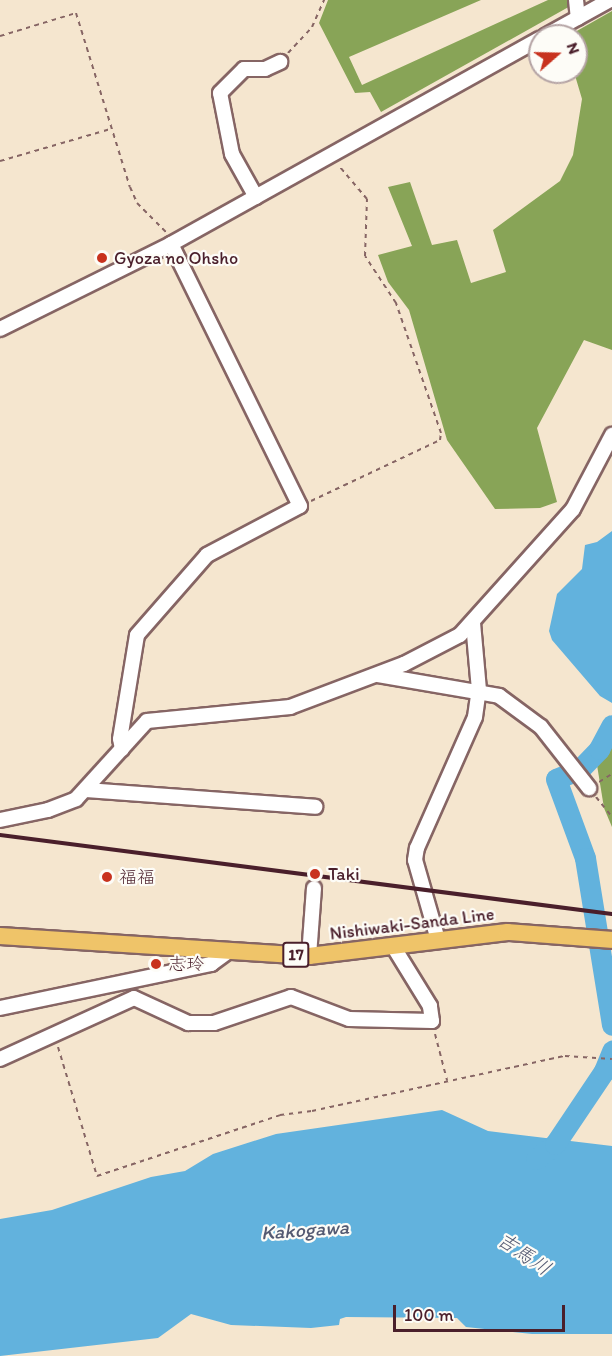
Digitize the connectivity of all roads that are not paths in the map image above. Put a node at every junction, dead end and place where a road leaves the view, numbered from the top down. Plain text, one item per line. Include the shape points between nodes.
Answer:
1 (576, 0) edge
2 (610, 0) edge
3 (578, 18) junction
4 (567, 24) edge
5 (528, 46) edge
6 (280, 62) road end
7 (256, 197) junction
8 (173, 243) junction
9 (0, 330) edge
10 (612, 435) edge
11 (473, 623) junction
12 (376, 675) junction
13 (479, 690) junction
14 (122, 749) junction
15 (589, 788) road end
16 (86, 790) junction
17 (315, 807) dead end
18 (0, 820) edge
19 (314, 888) dead end
20 (0, 936) edge
21 (603, 938) edge
22 (438, 940) junction
23 (393, 946) junction
24 (229, 951) junction
25 (309, 956) junction
26 (0, 1008) edge
27 (0, 1059) edge

1 - 3 street
2 - 3 street
3 - 4 street
5 - 7 street
6 - 7 street via 265,69 244,69 220,93 232,154
7 - 8 street
8 - 9 street
8 - 14 street via 300,506 207,555 137,635 120,739
10 - 11 street via 573,509
11 - 12 street via 460,635
11 - 13 street
12 - 13 street
12 - 14 street via 290,707 158,717 147,721
13 - 15 street via 500,696 528,714
13 - 22 street via 475,717 415,860
14 - 16 street
16 - 17 street
16 - 18 street via 76,799 48,810
19 - 25 street
20 - 24 main road, Nishiwaki-Sanda Line / 17
21 - 22 main road, Nishiwaki-Sanda Line / 17 via 508,932
22 - 23 main road, Nishiwaki-Sanda Line / 17
23 - 25 main road, Nishiwaki-Sanda Line / 17
23 - 27 street via 430,1006 432,1021 349,1019 291,998 214,1023 188,1023 134,998
24 - 25 main road, Nishiwaki-Sanda Line / 17
24 - 26 street via 211,964

